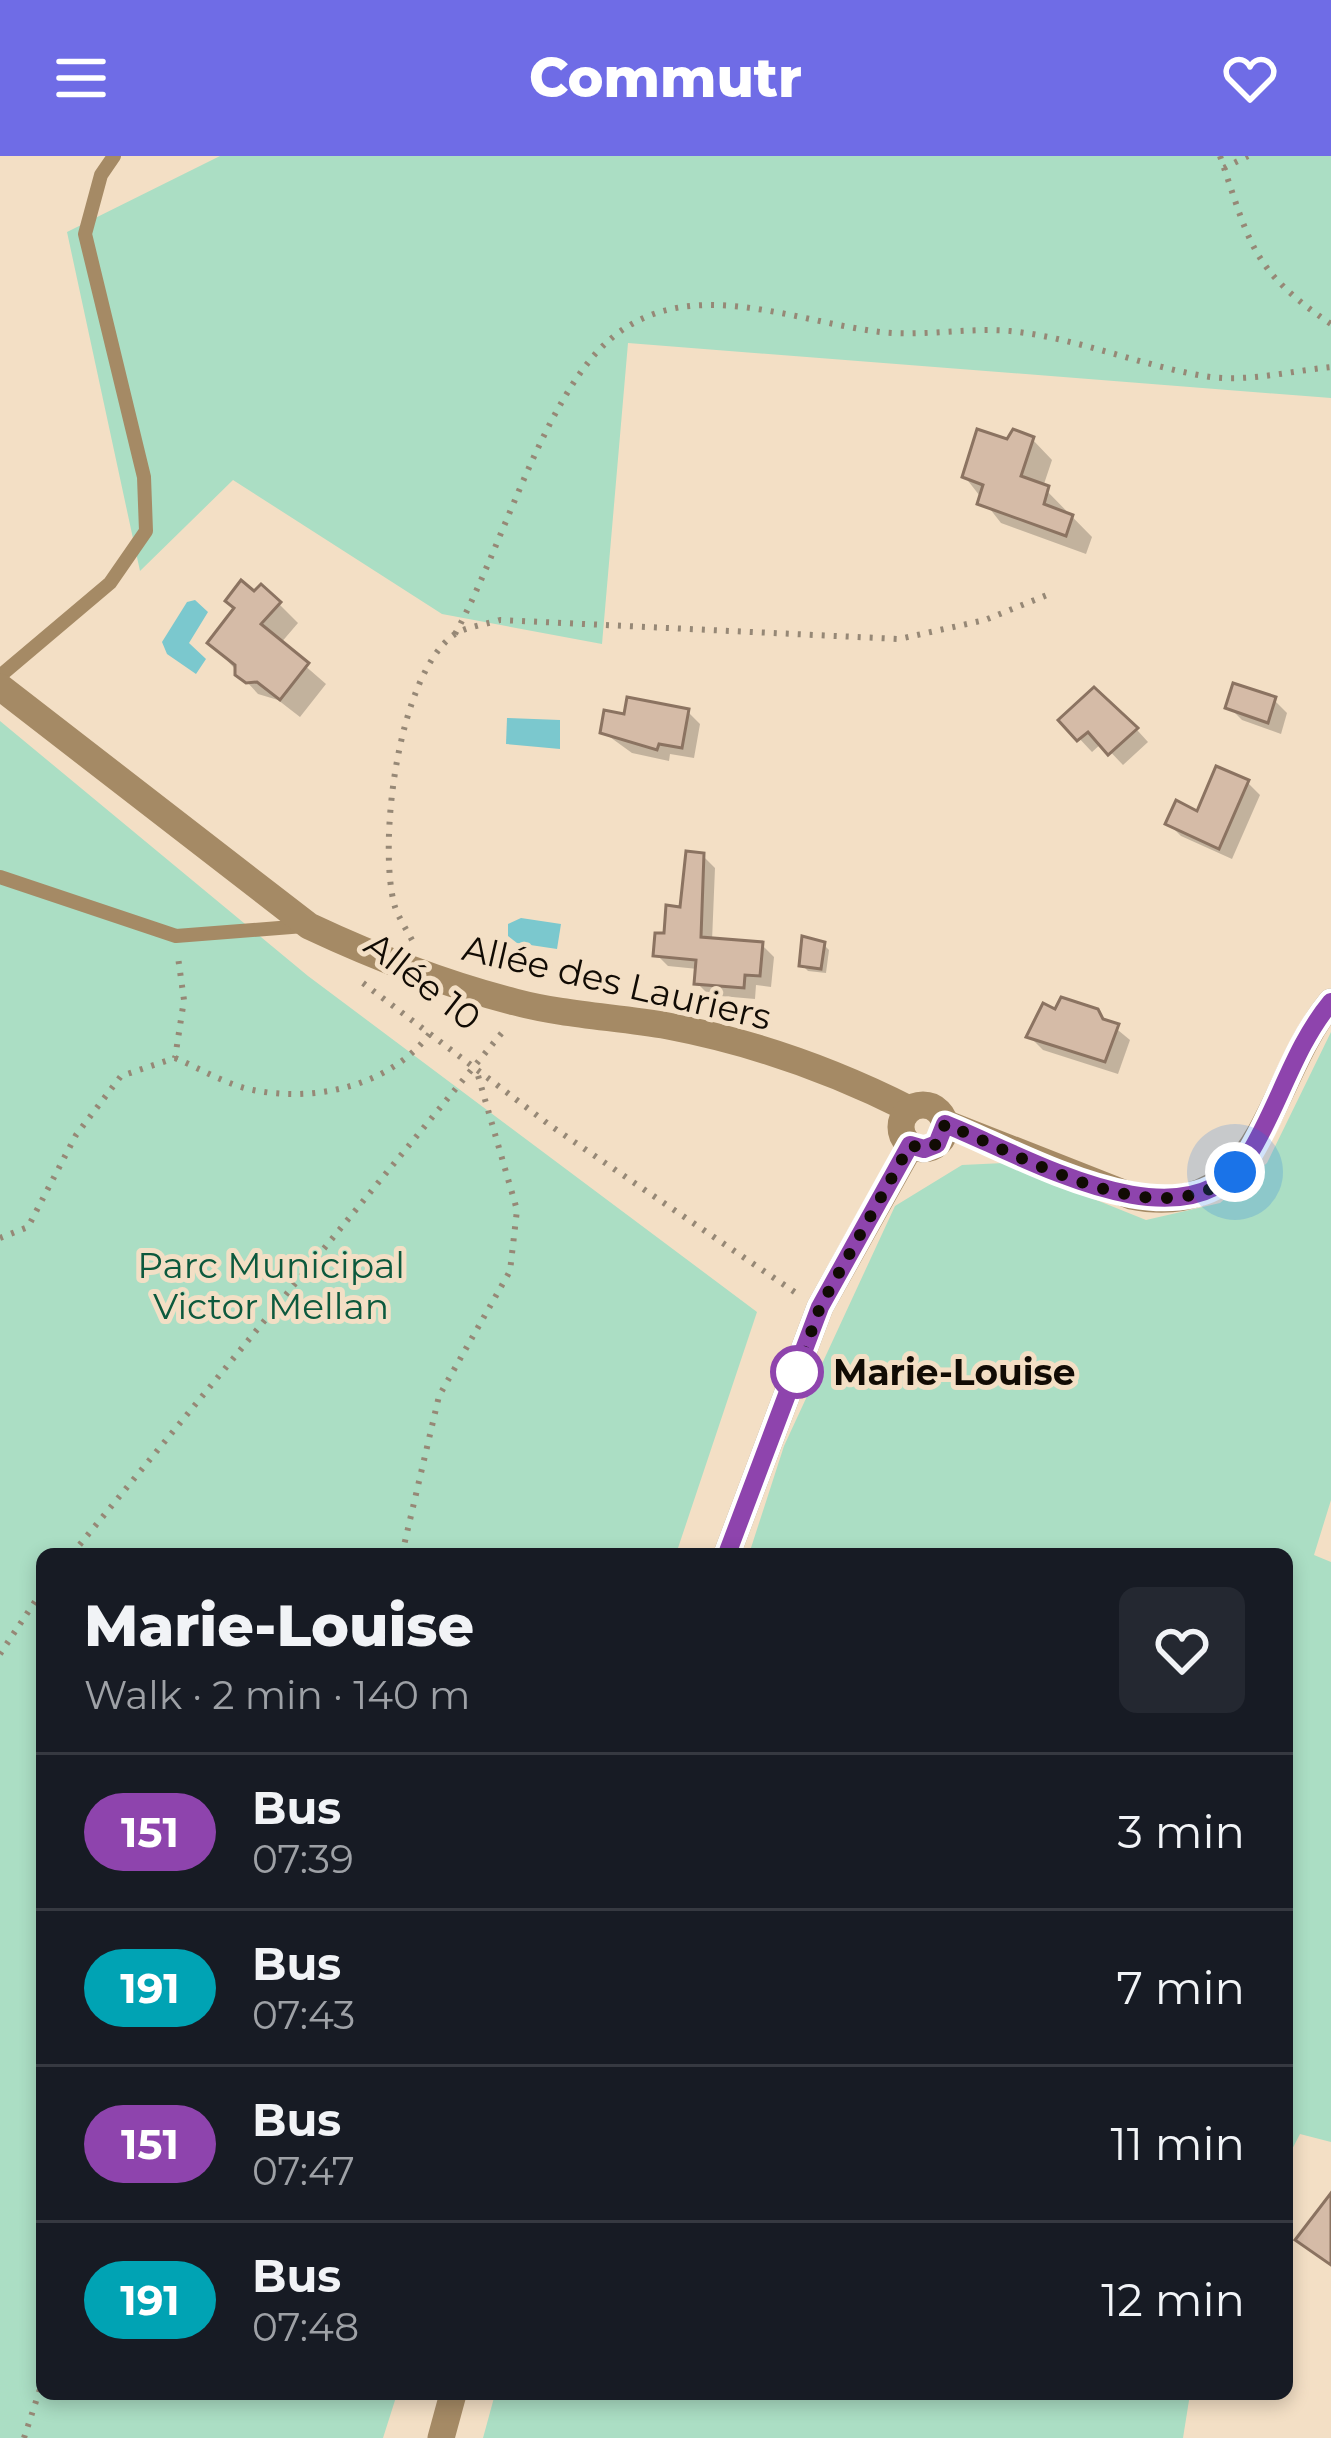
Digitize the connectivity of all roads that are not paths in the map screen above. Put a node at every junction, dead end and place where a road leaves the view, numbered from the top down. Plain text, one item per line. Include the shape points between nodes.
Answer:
1 (114, 156) edge
2 (0, 676) edge
3 (0, 687) edge
4 (0, 878) edge
5 (309, 926) junction
6 (1331, 1002) edge
7 (909, 1109) junction
8 (945, 1124) junction
9 (910, 1145) junction
10 (729, 1548) edge
11 (452, 2400) edge
12 (442, 2438) edge

1 - 2 lane via 100,175 85,233 144,477 146,531 110,583
3 - 5 street
4 - 5 lane via 176,936
5 - 7 street, Allée des Lauriers via 517,1003 672,1027 775,1054
6 - 8 street via 1248,1155 1200,1195 1152,1200 1110,1190
7 - 8 street via 931,1106
7 - 9 street via 901,1127
8 - 9 street via 937,1144
9 - 10 street via 820,1307
11 - 12 street

